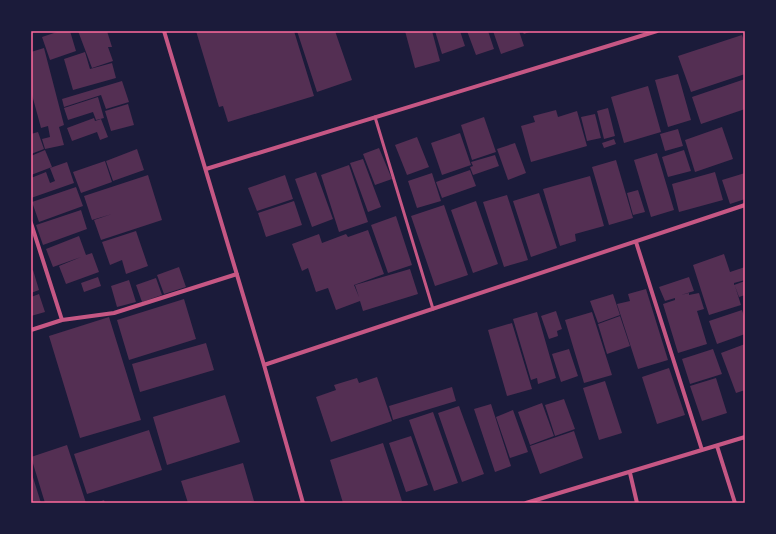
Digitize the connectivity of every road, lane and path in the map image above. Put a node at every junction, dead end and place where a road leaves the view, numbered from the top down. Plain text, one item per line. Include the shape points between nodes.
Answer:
1 (164, 31) edge
2 (657, 31) edge
3 (375, 117) junction
4 (206, 169) junction
5 (745, 205) edge
6 (31, 223) edge
7 (636, 242) junction
8 (237, 274) junction
9 (433, 309) junction
10 (62, 320) junction
11 (31, 330) edge
12 (264, 365) junction
13 (745, 437) edge
14 (717, 446) junction
15 (702, 450) junction
16 (630, 472) junction
17 (303, 503) edge
18 (526, 503) edge
19 (637, 503) edge
20 (735, 503) edge

1 - 4 street
2 - 3 street
3 - 4 street
3 - 9 lane
4 - 8 street
5 - 7 street
6 - 10 street
7 - 9 street
7 - 15 street
8 - 10 street via 114,313
8 - 12 street
9 - 12 street
10 - 11 street
12 - 17 street
13 - 14 street
14 - 15 street
14 - 20 street
15 - 16 street
16 - 18 street
16 - 19 street

